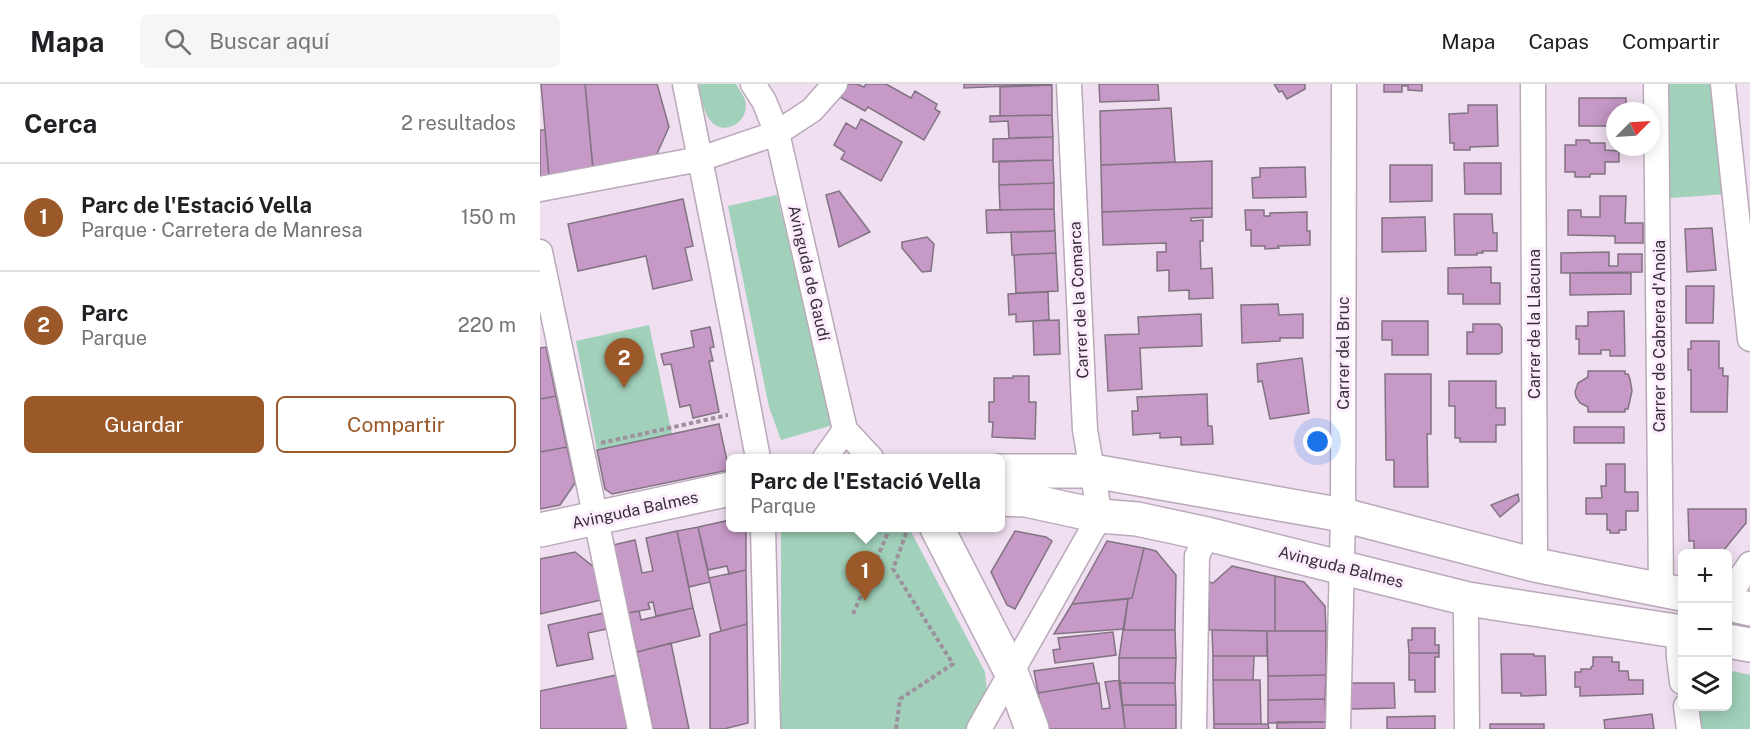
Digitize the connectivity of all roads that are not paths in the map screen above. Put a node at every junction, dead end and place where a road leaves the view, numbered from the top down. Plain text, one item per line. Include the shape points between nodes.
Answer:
1 (685, 84) edge
2 (753, 84) edge
3 (834, 84) edge
4 (1069, 84) edge
5 (1344, 84) edge
6 (1533, 84) edge
7 (1656, 84) edge
8 (1723, 84) edge
9 (777, 133) junction
10 (700, 159) junction
11 (540, 189) edge
12 (540, 252) edge
13 (1750, 339) edge
14 (846, 430) junction
15 (757, 454) edge
16 (829, 454) edge
17 (867, 454) edge
18 (1005, 471) edge
19 (1092, 471) junction
20 (726, 490) edge
21 (1005, 499) edge
22 (1343, 515) junction
23 (1100, 516) junction
24 (596, 518) junction
25 (540, 530) edge
26 (763, 532) edge
27 (939, 532) edge
28 (1207, 534) junction
29 (1750, 564) edge
30 (1535, 565) junction
31 (1341, 566) junction
32 (1672, 591) edge
33 (1732, 591) edge
34 (1468, 599) junction
35 (1732, 605) edge
36 (1750, 609) edge
37 (1678, 632) edge
38 (1732, 642) edge
39 (1750, 645) edge
40 (1011, 672) junction
41 (1687, 711) edge
42 (640, 729) edge
43 (768, 729) edge
44 (979, 729) edge
45 (1032, 729) edge
46 (1194, 729) edge
47 (1338, 729) edge
48 (1467, 729) edge
49 (1689, 729) edge

1 - 10 street
2 - 9 street, Avinguda de Gaudí
3 - 9 street via 812,110
4 - 19 street, Carrer de la Comarca via 1085,430
5 - 22 street, Carrer del Bruc
6 - 30 street, Carrer de la Llacuna
7 - 32 street, Carrer de Cabrera d'Anoia
8 - 13 street
9 - 10 street
9 - 14 street, Avinguda de Gaudí
10 - 11 street
10 - 15 street
12 - 24 street
14 - 16 street
14 - 17 street, Avinguda de Gaudí
18 - 19 street
19 - 22 street
19 - 23 street, Carrer de la Comarca
20 - 24 street, Avinguda Balmes
21 - 23 street, Avinguda Balmes
22 - 30 street
22 - 31 street, Carrer del Bruc
23 - 28 street, Avinguda Balmes via 1137,519
23 - 40 street
24 - 25 street, Avinguda Balmes
24 - 42 street
26 - 43 street
27 - 40 street
28 - 31 street, Avinguda Balmes
28 - 46 street via 1197,556
29 - 33 street
30 - 32 street
31 - 34 street, Avinguda Balmes
31 - 47 street, Carrer del Bruc
34 - 37 street, Avinguda Balmes
34 - 48 street
35 - 36 street
38 - 39 street
40 - 44 street
40 - 45 street
41 - 49 street

